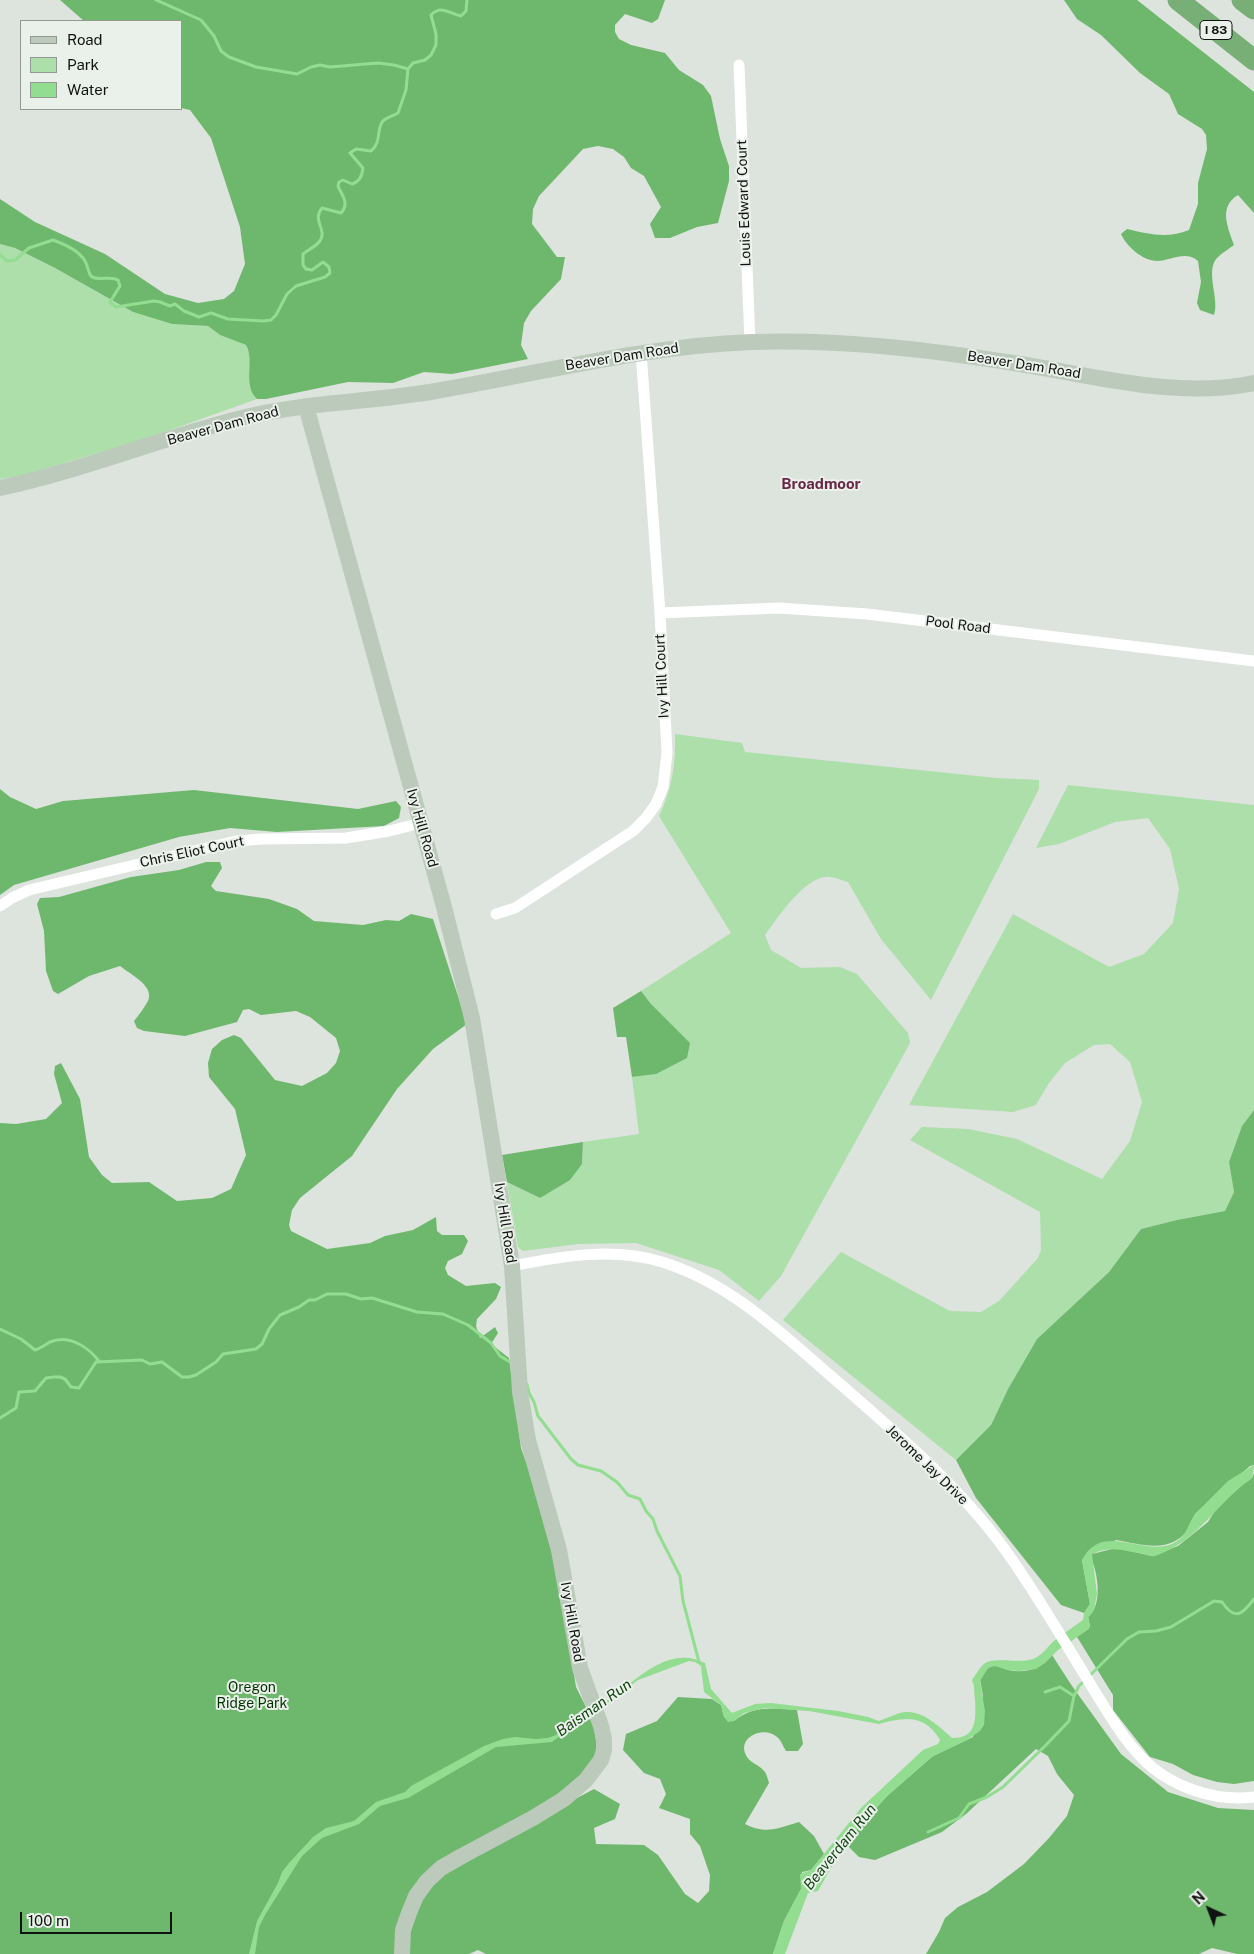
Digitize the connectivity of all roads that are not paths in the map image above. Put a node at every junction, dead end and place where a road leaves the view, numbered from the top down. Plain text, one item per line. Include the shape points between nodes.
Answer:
1 (1178, 0) edge
2 (1242, 0) edge
3 (1254, 9) edge
4 (1254, 60) edge
5 (739, 65) dead end
6 (750, 342) junction
7 (642, 352) junction
8 (1254, 383) edge
9 (306, 406) junction
10 (0, 488) edge
11 (660, 613) junction
12 (1254, 661) edge
13 (420, 823) junction
14 (0, 906) edge
15 (496, 914) dead end
16 (512, 1266) junction
17 (1254, 1797) edge
18 (402, 1954) edge

1 - 4 highway, I 83
2 - 3 highway
5 - 6 street, Louis Edward Court
6 - 7 street, Beaver Dam Road
6 - 8 street, Beaver Dam Road via 835,342 942,352 1154,386 1215,389
7 - 9 street, Beaver Dam Road via 435,391
7 - 11 street, Ivy Hill Court
9 - 10 street, Beaver Dam Road via 246,417
9 - 13 street, Ivy Hill Road
11 - 12 street, Pool Road via 779,608 858,613
11 - 15 street, Ivy Hill Court via 667,753 663,787 656,804 633,831 615,844 515,908
13 - 14 street, Chris Eliot Court via 346,838 262,839 204,847 29,890
13 - 16 street, Ivy Hill Road via 472,1018
16 - 17 street, Jerome Jay Drive via 579,1254 632,1256 688,1270 736,1297 908,1444 970,1506 1013,1561 1100,1700 1143,1760 1179,1784 1202,1793 1221,1797
16 - 18 street, Ivy Hill Road via 520,1392 528,1440 558,1550 580,1668 604,1739 604,1750 595,1769 564,1799 441,1868 427,1881 408,1913

